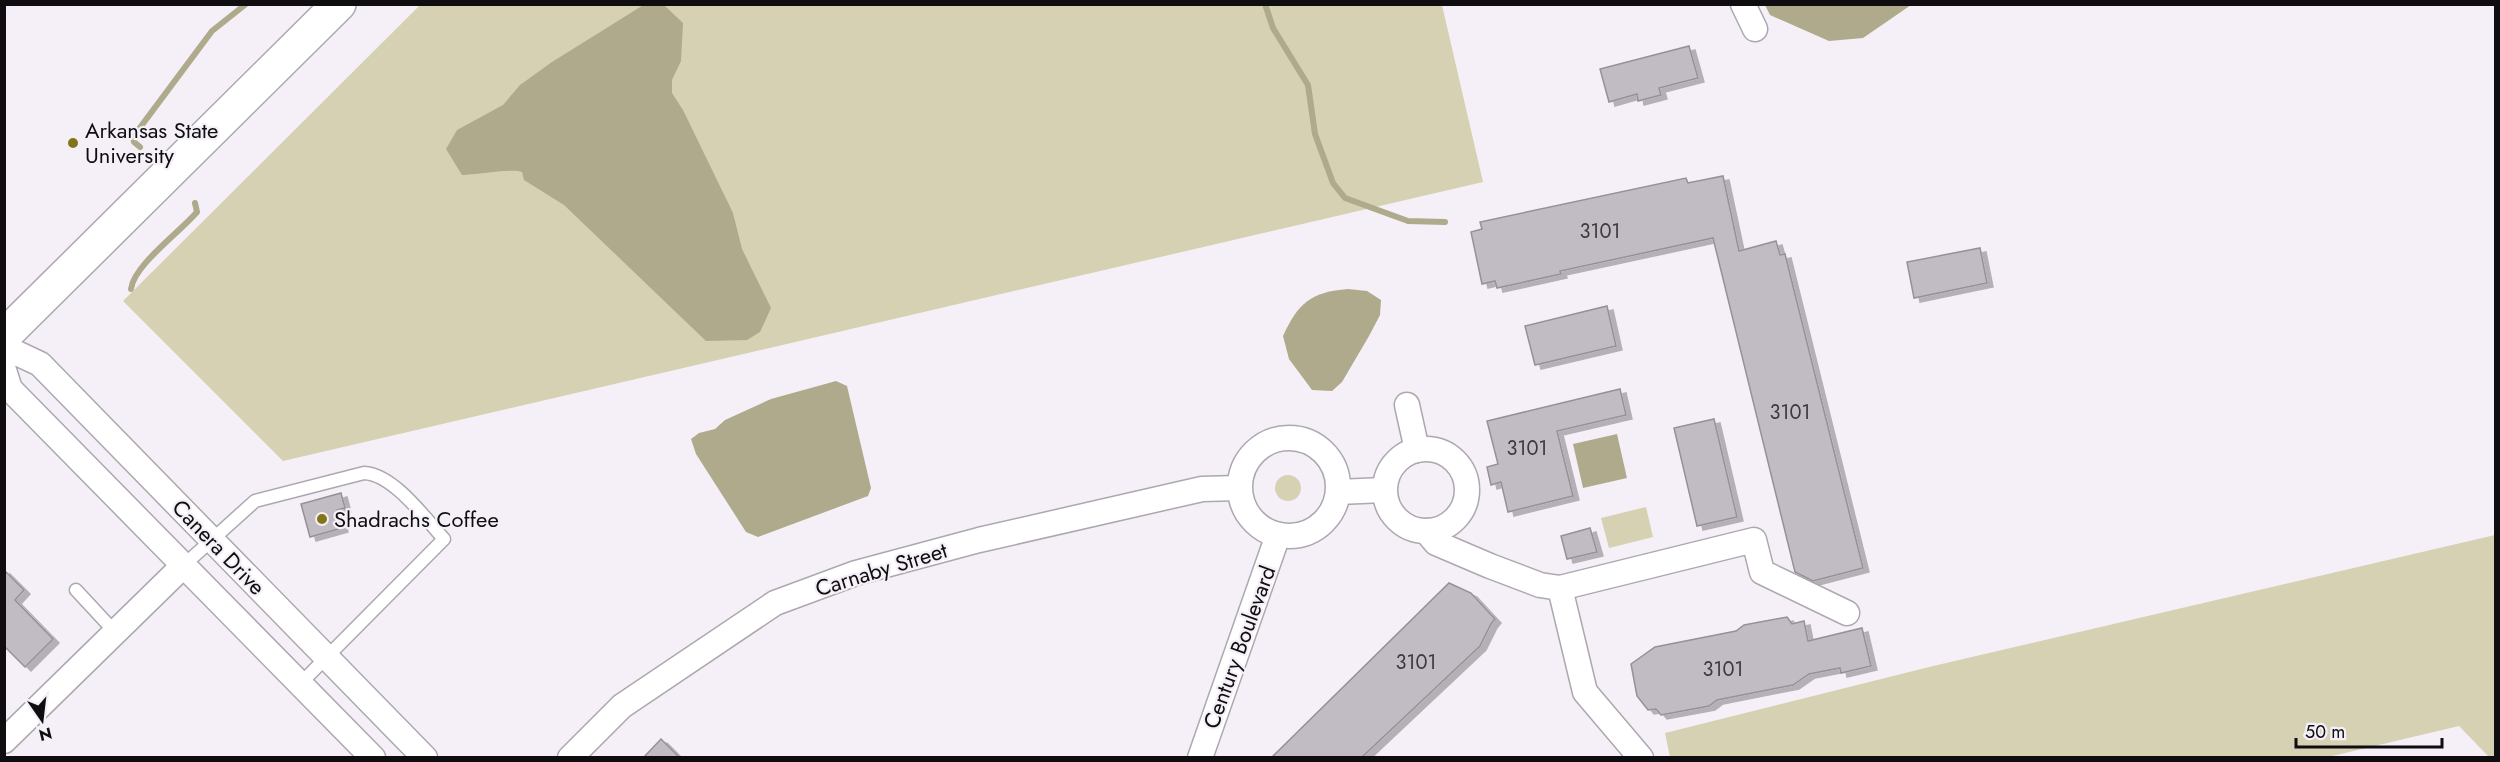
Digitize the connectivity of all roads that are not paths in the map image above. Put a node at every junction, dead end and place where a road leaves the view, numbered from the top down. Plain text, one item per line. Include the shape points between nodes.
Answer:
1 (339, 4) edge
2 (1743, 4) edge
3 (1755, 29) dead end
4 (4, 336) edge
5 (4, 347) edge
6 (4, 370) edge
7 (1407, 405) dead end
8 (1417, 450) junction
9 (1239, 488) junction
10 (1384, 490) junction
11 (1338, 492) junction
12 (1458, 516) junction
13 (1426, 531) junction
14 (1278, 536) junction
15 (212, 540) junction
16 (1467, 556) junction
17 (184, 565) junction
18 (1560, 588) junction
19 (76, 591) dead end
20 (1847, 613) dead end
21 (115, 632) junction
22 (328, 658) junction
23 (300, 684) junction
24 (4, 741) edge
25 (373, 758) edge
26 (425, 758) edge
27 (570, 758) edge
28 (1200, 758) edge
29 (1641, 758) edge

1 - 4 highway
2 - 3 street
5 - 15 street, Canera Drive via 40,364
6 - 17 street, Canera Drive via 10,389
7 - 8 street
8 - 10 street via 1393,464
8 - 12 street via 1442,452 1461,468 1467,492
9 - 11 street via 1249,458 1275,440 1291,438 1320,450 1337,476
9 - 14 street via 1250,518
9 - 27 street, Carnaby Street via 1202,489 979,540 856,573 776,603 622,706
10 - 11 street
10 - 13 street via 1386,503 1397,519 1413,529
11 - 14 street via 1324,522 1295,536
12 - 13 street via 1449,524
12 - 16 street
13 - 16 street via 1436,543
14 - 28 street, Century Boulevard
15 - 17 lane
15 - 22 street, Canera Drive
15 - 22 lane via 255,501 364,473 373,473 391,483 444,539
16 - 18 street via 1540,585
17 - 21 street
17 - 23 street, Canera Drive
18 - 20 street via 1754,540 1762,572
18 - 29 street via 1585,692
19 - 21 lane
21 - 24 street
22 - 23 lane
22 - 26 street, Canera Drive
23 - 25 street, Canera Drive

